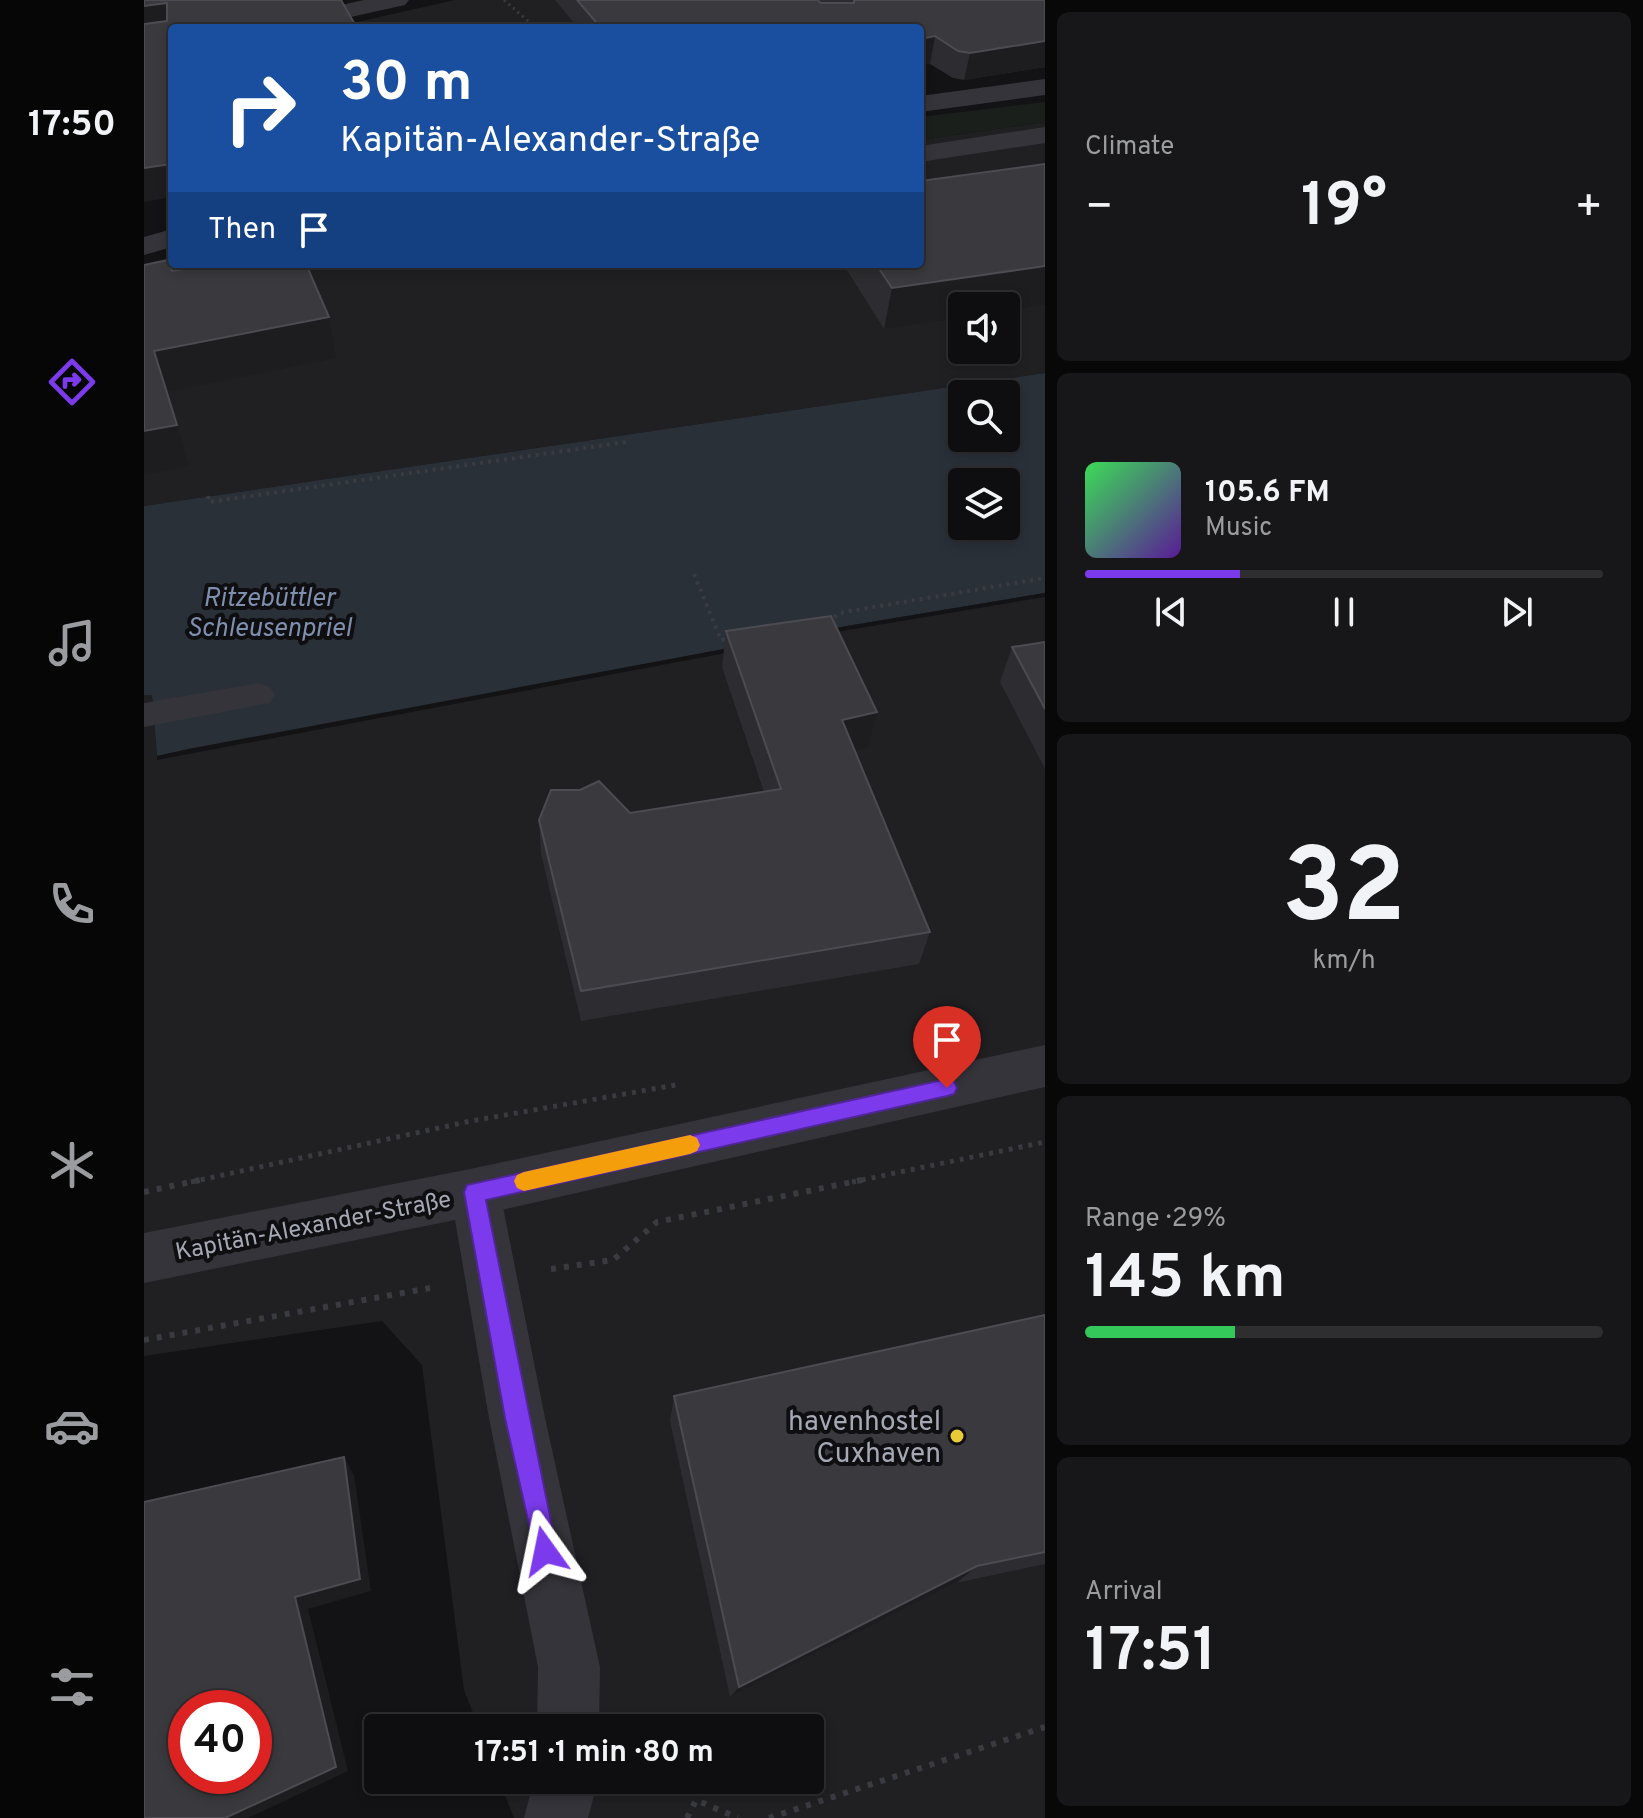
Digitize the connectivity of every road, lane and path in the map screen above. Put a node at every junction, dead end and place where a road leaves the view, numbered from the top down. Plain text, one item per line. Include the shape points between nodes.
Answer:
1 (397, 0) edge
2 (504, 0) edge
3 (286, 24) edge
4 (531, 24) edge
5 (1045, 87) edge
6 (927, 97) edge
7 (1045, 135) edge
8 (924, 153) edge
9 (168, 226) edge
10 (144, 230) edge
11 (168, 239) edge
12 (144, 246) edge
13 (627, 442) dead end
14 (208, 496) dead end
15 (694, 574) dead end
16 (1045, 578) edge
17 (814, 625) edge
18 (736, 638) edge
19 (259, 695) dead end
20 (144, 715) edge
21 (1045, 1066) edge
22 (683, 1084) dead end
23 (1045, 1142) edge
24 (144, 1192) edge
25 (475, 1192) junction
26 (144, 1258) edge
27 (491, 1277) junction
28 (144, 1340) edge
29 (568, 1714) edge
30 (1045, 1727) edge
31 (562, 1794) edge
32 (556, 1818) edge
33 (687, 1818) edge
34 (738, 1818) edge
35 (769, 1818) edge

1 - 3 street
2 - 4 path
5 - 6 street
7 - 8 street
9 - 10 street
11 - 12 street
13 - 14 path via 209,502
15 - 18 path via 721,640
16 - 17 path via 839,613 830,626
19 - 20 lane
21 - 25 street, Kapitän-Alexander-Straße
22 - 24 path via 466,1122
23 - 27 path via 657,1222 613,1260
25 - 26 street, Kapitän-Alexander-Straße
25 - 27 street
27 - 28 path
27 - 29 street via 569,1667
30 - 35 path
31 - 32 street
33 - 34 path via 696,1800

